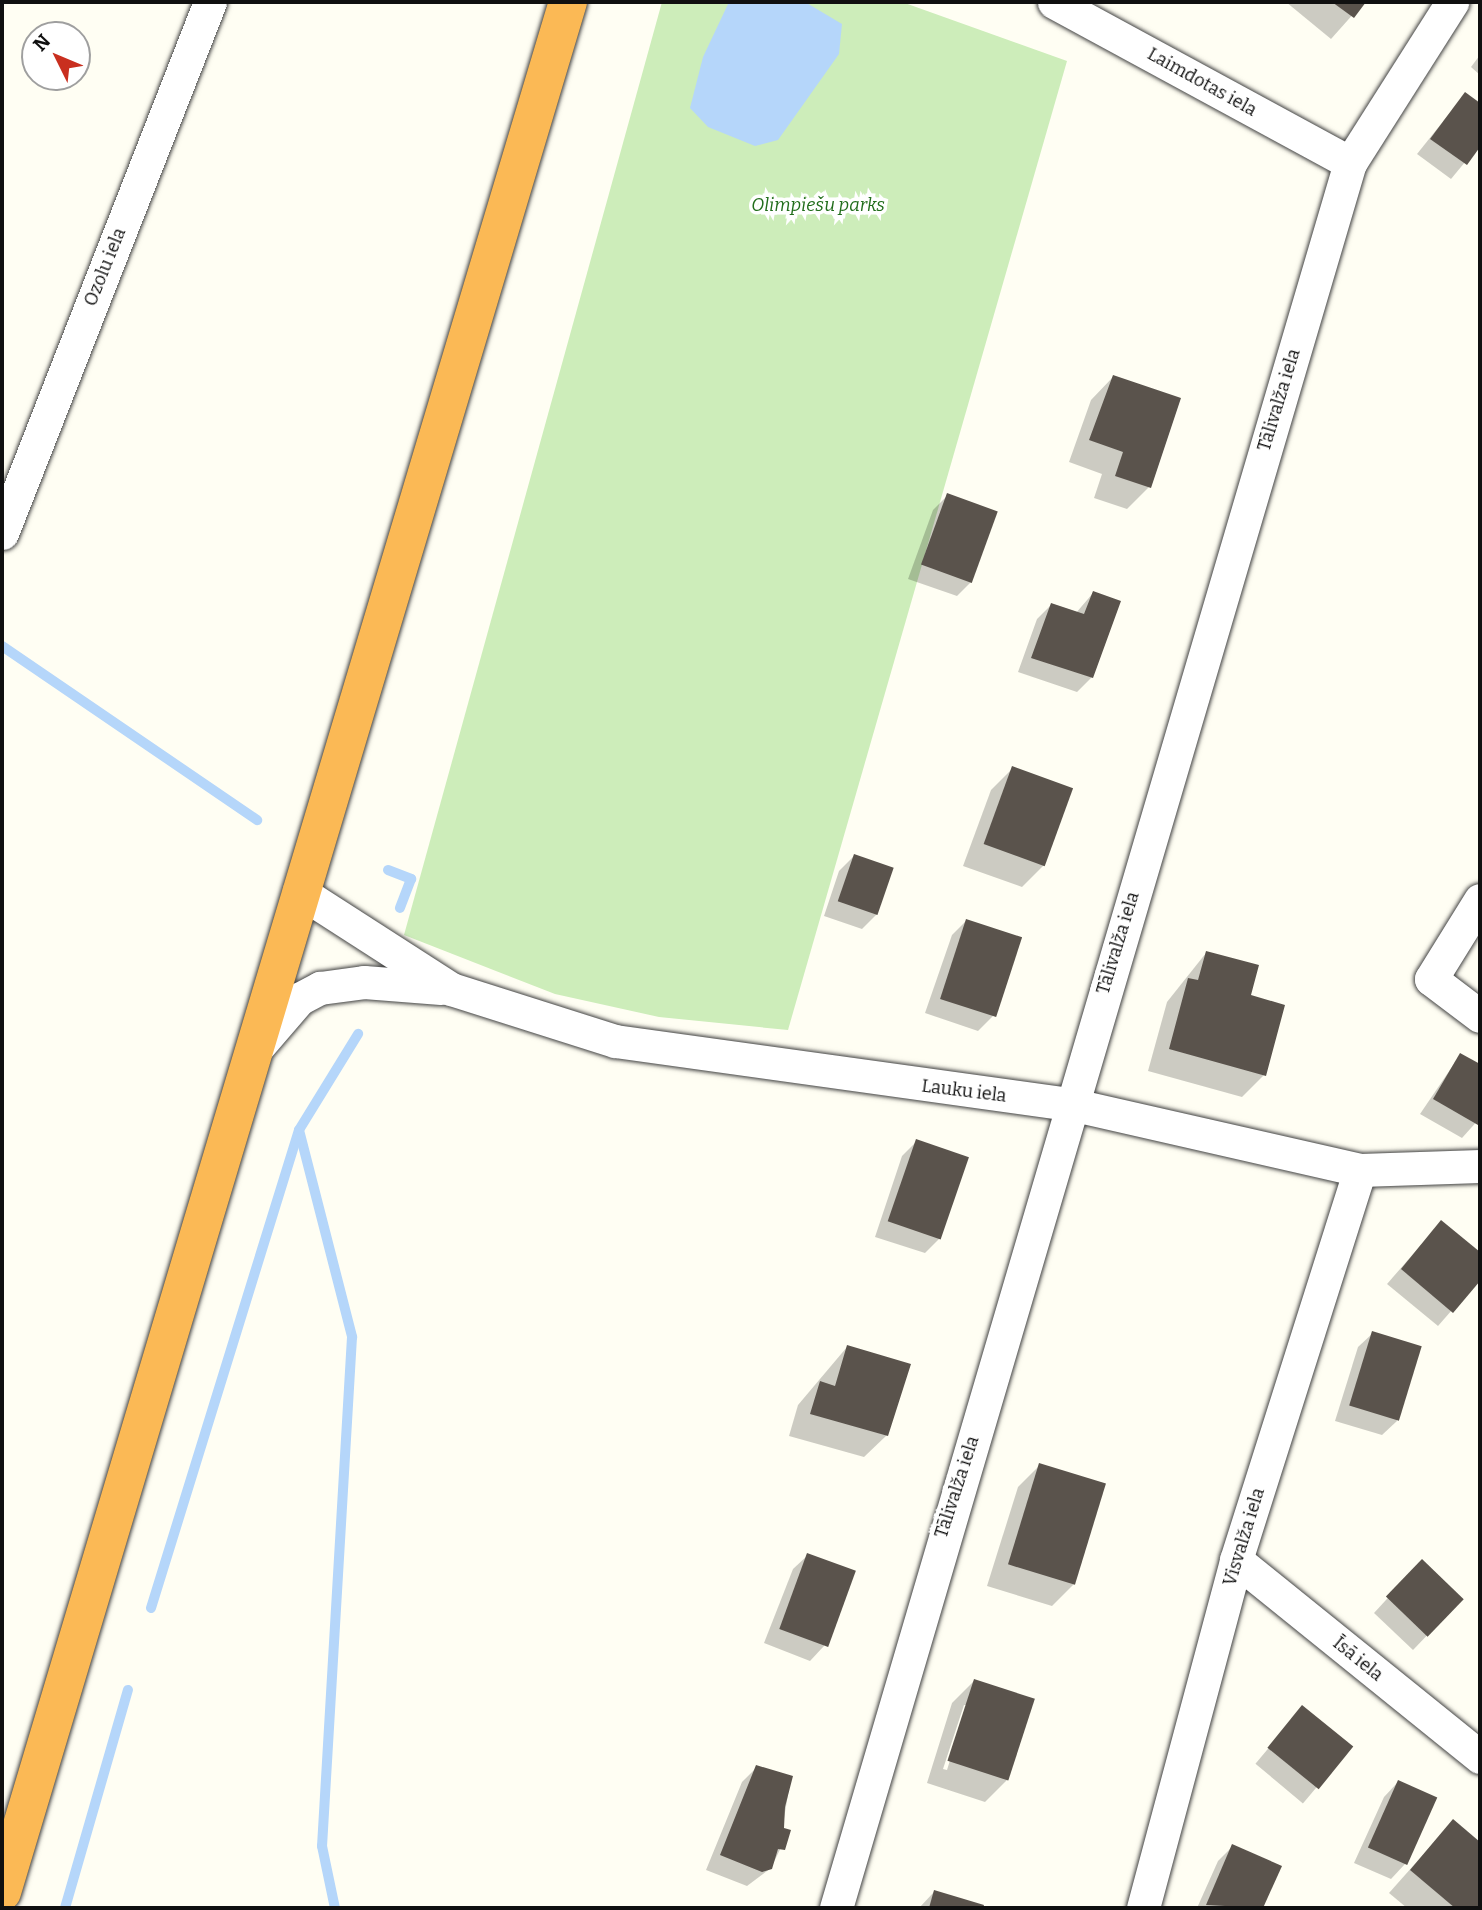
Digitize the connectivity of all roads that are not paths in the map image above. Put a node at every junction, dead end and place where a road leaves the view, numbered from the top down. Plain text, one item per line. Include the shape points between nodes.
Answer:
1 (210, 2) edge
2 (568, 2) edge
3 (1054, 2) edge
4 (1452, 2) edge
5 (1350, 163) junction
6 (2, 533) edge
7 (299, 891) junction
8 (1480, 900) edge
9 (451, 989) junction
10 (1480, 1016) edge
11 (254, 1053) junction
12 (1070, 1104) junction
13 (1480, 1166) edge
14 (1360, 1170) junction
15 (1236, 1560) junction
16 (1480, 1757) edge
17 (2, 1892) edge
18 (836, 1908) edge
19 (1143, 1908) edge

1 - 6 street, Ozolu iela
2 - 7 highway
3 - 5 street, Laimdotas iela
4 - 5 street, Tālivalža iela
5 - 12 street, Tālivalža iela
7 - 9 street
7 - 11 highway
8 - 10 street via 1431,979
9 - 11 street via 364,982 320,988 299,999
9 - 12 street, Lauku iela via 615,1041
11 - 17 highway
12 - 14 street, Lauku iela
12 - 18 street, Tālivalža iela
13 - 14 street, Lauku iela
14 - 15 street, Visvalža iela
15 - 16 street, Īsā iela
15 - 19 street, Visvalža iela

